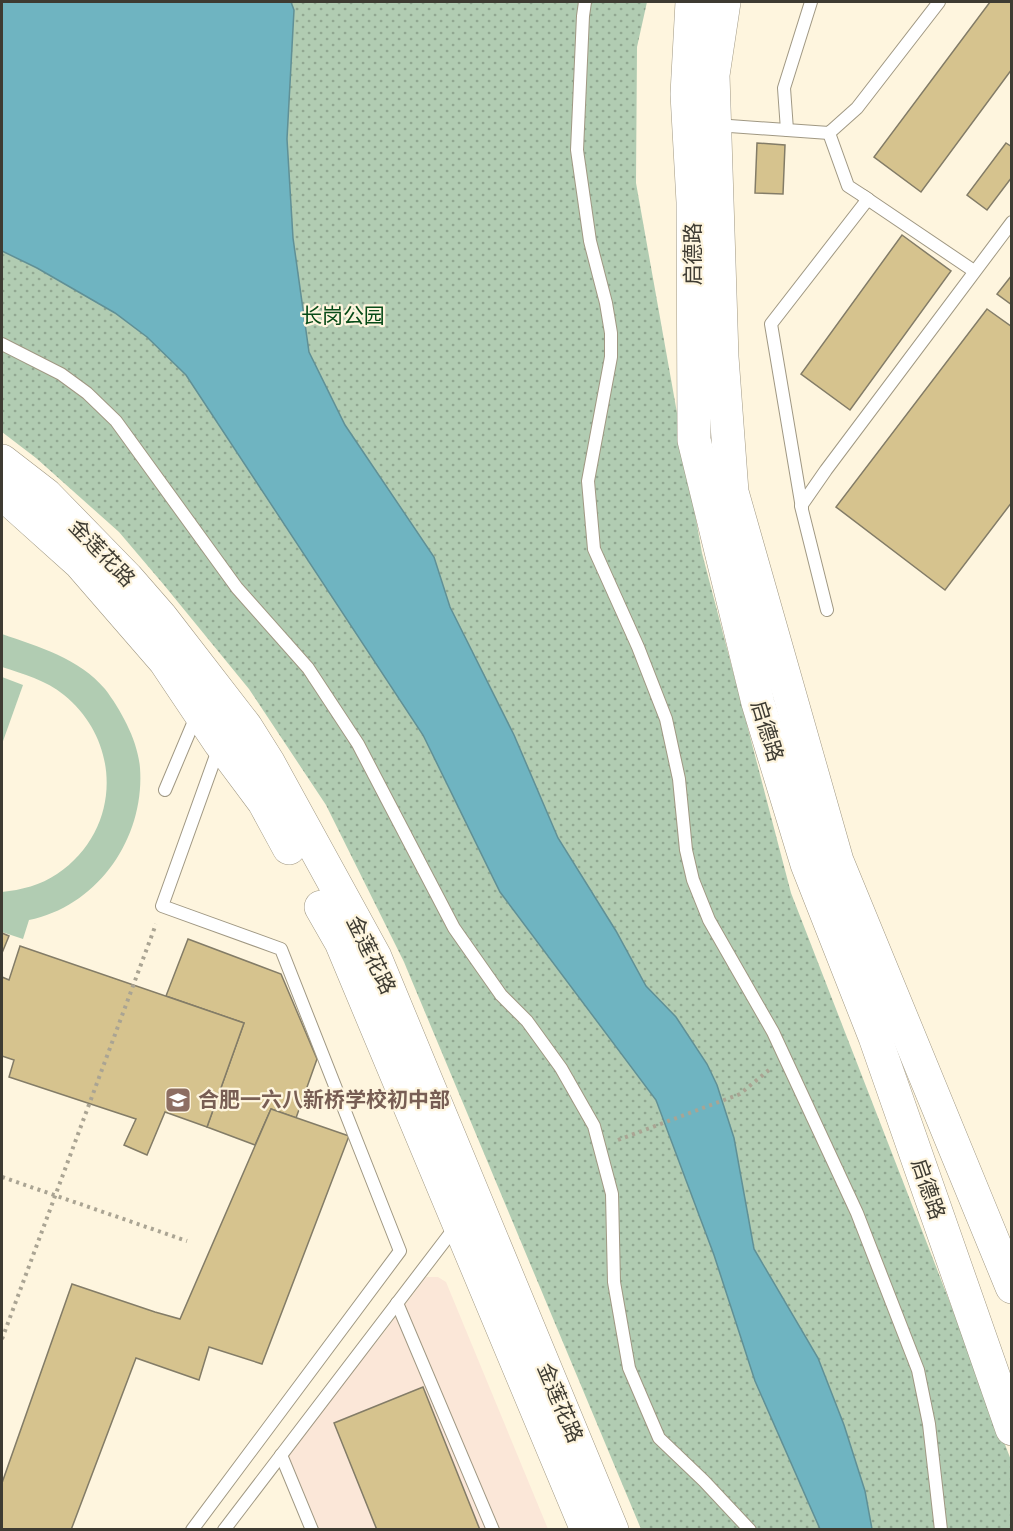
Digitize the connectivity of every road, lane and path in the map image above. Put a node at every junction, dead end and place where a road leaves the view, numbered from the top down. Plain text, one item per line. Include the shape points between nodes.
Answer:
1 (585, 2) edge
2 (692, 2) edge
3 (724, 2) edge
4 (811, 2) edge
5 (939, 2) edge
6 (715, 124) junction
7 (788, 130) junction
8 (829, 133) junction
9 (868, 199) junction
10 (1011, 222) edge
11 (974, 271) junction
12 (2, 344) edge
13 (2, 461) edge
14 (2, 493) edge
15 (801, 506) junction
16 (827, 610) dead end
17 (199, 710) junction
18 (220, 743) junction
19 (165, 790) dead end
20 (162, 906) junction
21 (786, 1061) junction
22 (600, 1150) junction
23 (2, 1177) edge
24 (55, 1196) junction
25 (459, 1223) junction
26 (188, 1241) dead end
27 (1011, 1287) edge
28 (397, 1303) junction
29 (2, 1339) edge
30 (1011, 1429) edge
31 (281, 1455) junction
32 (192, 1530) edge
33 (224, 1530) edge
34 (312, 1530) edge
35 (493, 1530) edge
36 (587, 1530) edge
37 (612, 1530) edge
38 (750, 1530) edge
39 (941, 1530) edge

1 - 21 lane via 577,150 590,241 611,333 611,357 588,481 594,549 666,719 693,880 709,920
2 - 30 main road, 启德路 via 687,94 693,202 694,440 758,703 807,864 875,1037
3 - 6 main road, 启德路 via 713,75
4 - 7 lane via 784,88
5 - 8 lane via 857,108
6 - 7 lane
6 - 27 main road, 启德路 via 722,357 732,492 837,861
7 - 8 lane
8 - 9 lane via 848,186
9 - 11 lane
9 - 15 lane via 771,324
10 - 11 lane
11 - 15 lane
12 - 22 lane via 61,374 116,422 237,588 308,668 358,744 454,928 501,995 527,1021 561,1068 594,1126
13 - 37 main road, 金莲花路 via 46,495 127,578 239,718 268,762 375,957
14 - 17 main road, 金莲花路 via 80,562 165,661
15 - 16 lane
17 - 18 main road, 金莲花路
17 - 19 lane
18 - 20 lane
18 - 25 main road, 金莲花路 via 264,802 341,942
20 - 24 path
20 - 32 lane via 282,949 400,1251
21 - 22 path via 740,1094 644,1129
21 - 39 lane via 856,1213 918,1370 929,1424
22 - 38 lane via 612,1194 614,1282 629,1368 658,1438
23 - 24 path
24 - 26 path
24 - 29 path
25 - 28 lane
25 - 36 main road, 金莲花路
28 - 31 lane
28 - 35 lane
31 - 33 lane
31 - 34 lane

